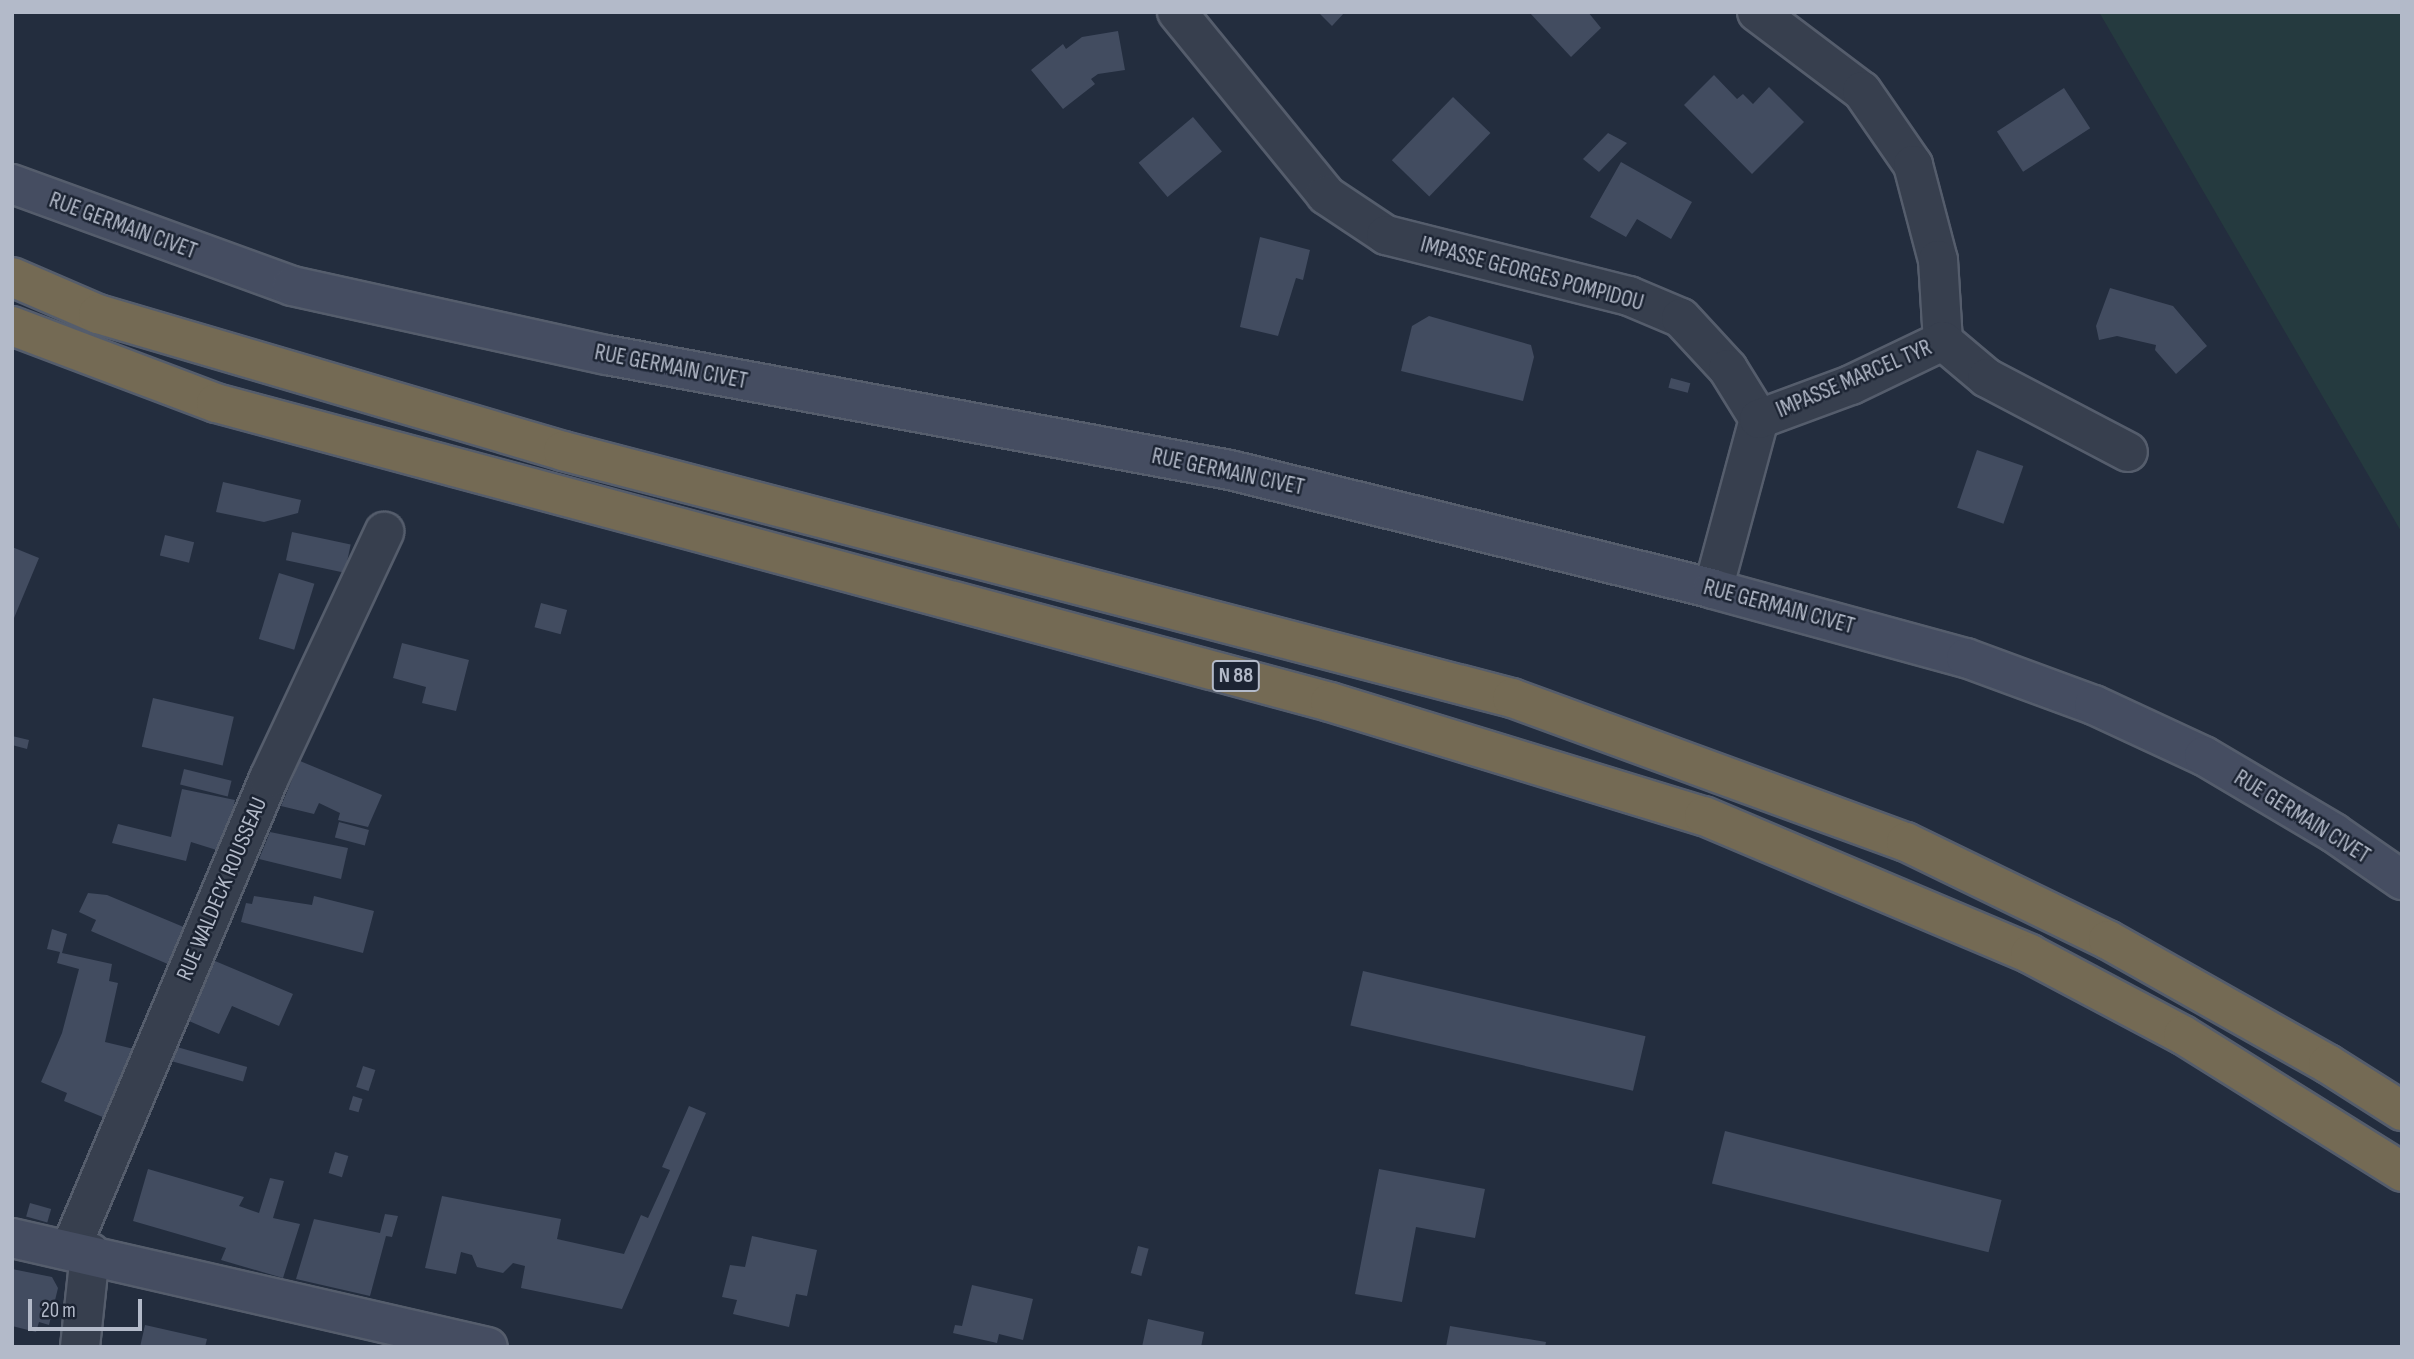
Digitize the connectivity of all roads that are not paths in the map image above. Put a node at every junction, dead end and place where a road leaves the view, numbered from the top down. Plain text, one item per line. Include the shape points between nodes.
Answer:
1 (1177, 12) edge
2 (1757, 12) edge
3 (12, 184) edge
4 (12, 277) edge
5 (12, 326) edge
6 (1943, 341) junction
7 (1759, 419) junction
8 (2128, 452) dead end
9 (384, 533) dead end
10 (1713, 589) junction
11 (2402, 880) edge
12 (2402, 1111) edge
13 (2402, 1172) edge
14 (12, 1238) edge
15 (80, 1251) junction
16 (80, 1347) edge
17 (488, 1347) edge

1 - 7 street, IMPASSE GEORGES POMPIDOU via 1326,194 1385,235 1629,296 1681,318 1728,369
2 - 6 street via 1862,91 1913,165 1938,260
3 - 10 street, RUE GERMAIN CIVET via 292,286 607,355 1230,470
4 - 12 highway, N 88 via 98,314 562,451 1512,698 1906,842 2108,940
5 - 13 highway, N 88 via 216,403 1330,702 1704,816 2030,954 2183,1035
6 - 7 street, IMPASSE MARCEL TYR via 1851,385
6 - 8 street, IMPASSE MARCEL TYR via 1987,377
7 - 10 street
9 - 15 street, RUE WALDECK ROUSSEAU via 269,778
10 - 11 street, RUE GERMAIN CIVET via 1966,659 2094,705 2204,756 2334,833
14 - 15 street
15 - 16 street, RUE WALDECK ROUSSEAU
15 - 17 street

